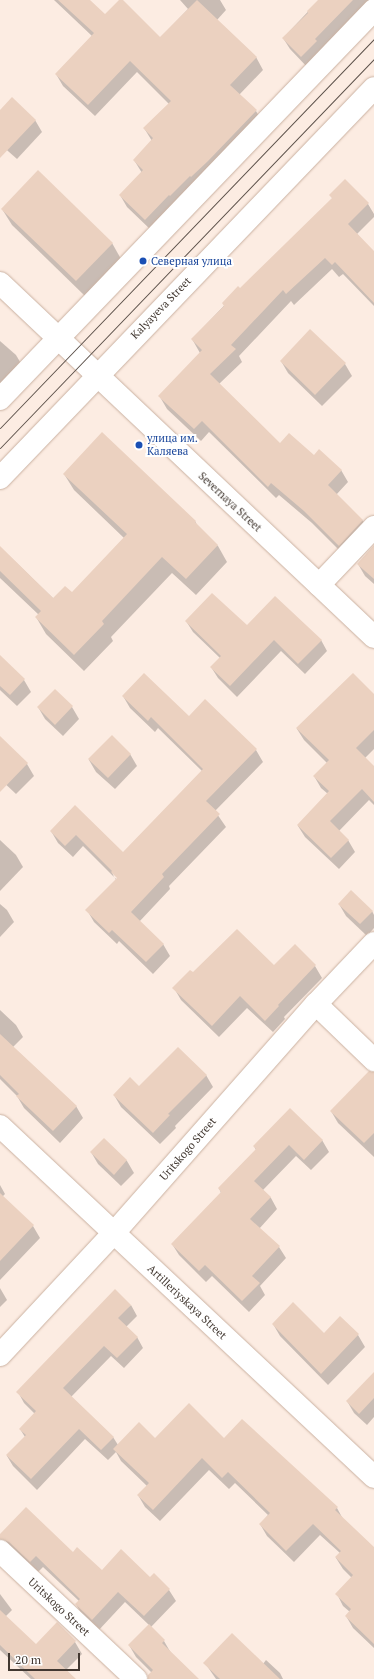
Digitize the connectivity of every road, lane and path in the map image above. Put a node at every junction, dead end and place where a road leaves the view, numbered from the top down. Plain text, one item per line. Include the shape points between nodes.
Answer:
1 (374, 10) edge
2 (374, 88) edge
3 (0, 283) edge
4 (58, 338) junction
5 (96, 376) junction
6 (0, 400) edge
7 (0, 478) edge
8 (374, 527) edge
9 (319, 585) junction
10 (374, 637) edge
11 (374, 943) edge
12 (316, 1004) junction
13 (374, 1060) edge
14 (0, 1126) edge
15 (113, 1234) junction
16 (0, 1355) edge
17 (374, 1477) edge
18 (0, 1551) edge
19 (136, 1679) edge

1 - 4 street
2 - 5 street, Kalyayeva Street
3 - 4 street, Severnaya Street
4 - 5 street, Severnaya Street
4 - 6 street
5 - 7 street, Kalyayeva Street
5 - 9 street, Severnaya Street
8 - 9 street
9 - 10 street, Severnaya Street
11 - 12 street, Uritskogo Street
12 - 13 street
12 - 15 street, Uritskogo Street
14 - 15 street, Artilleriyskaya Street
15 - 16 street, Uritskogo Street
15 - 17 street, Artilleriyskaya Street
18 - 19 street, Uritskogo Street

